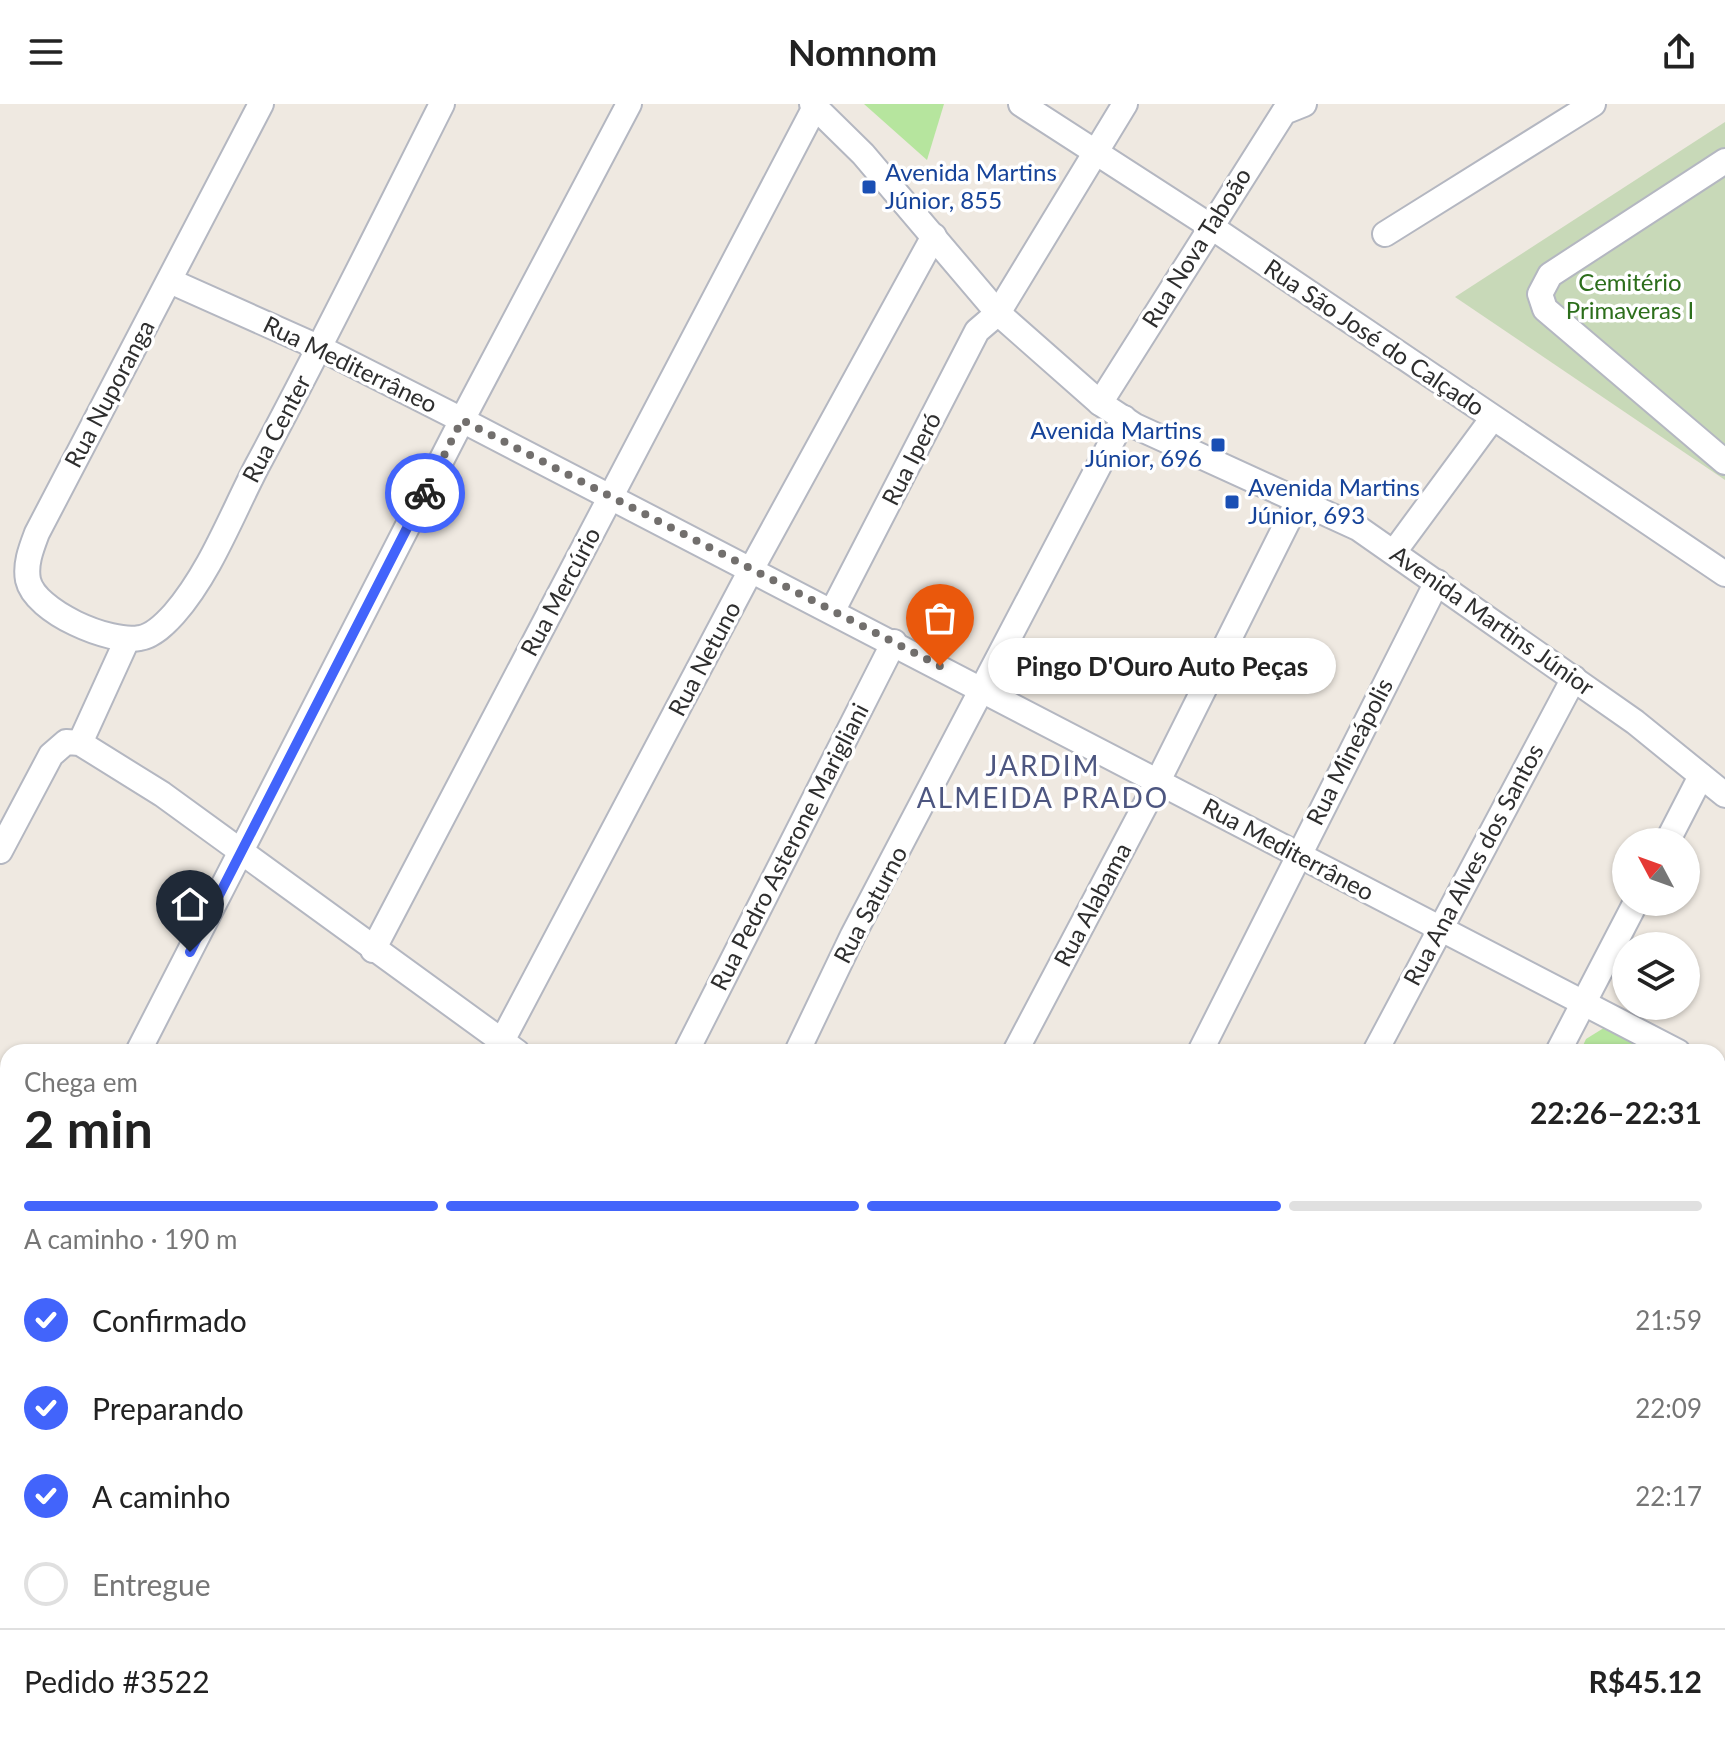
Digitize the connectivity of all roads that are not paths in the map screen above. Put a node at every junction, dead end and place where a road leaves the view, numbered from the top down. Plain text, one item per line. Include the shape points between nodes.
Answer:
1 (261, 104) edge
2 (442, 104) edge
3 (629, 104) edge
4 (1021, 104) edge
5 (1125, 104) edge
6 (1593, 104) edge
7 (814, 105) edge
8 (1287, 107) edge
9 (1093, 153) junction
10 (1725, 161) edge
11 (1210, 226) junction
12 (1385, 234) dead end
13 (934, 236) junction
14 (170, 281) junction
15 (998, 313) junction
16 (320, 348) junction
17 (1100, 403) junction
18 (1124, 418) junction
19 (1492, 419) junction
20 (462, 420) junction
21 (1725, 462) edge
22 (611, 499) junction
23 (1299, 499) junction
24 (1394, 552) junction
25 (752, 568) junction
26 (1725, 574) edge
27 (1437, 582) junction
28 (833, 610) junction
29 (127, 640) junction
30 (894, 642) junction
31 (1574, 678) junction
32 (983, 689) junction
33 (80, 743) junction
34 (1159, 779) junction
35 (1718, 787) edge
36 (1680, 828) edge
37 (0, 851) edge
38 (242, 851) junction
39 (1297, 856) junction
40 (1629, 916) edge
41 (1438, 930) junction
42 (373, 950) junction
43 (1582, 1004) junction
44 (142, 1044) edge
45 (506, 1044) edge
46 (512, 1044) edge
47 (690, 1044) edge
48 (801, 1044) edge
49 (1019, 1044) edge
50 (1204, 1044) edge
51 (1379, 1044) edge
52 (1562, 1044) edge
53 (1662, 1044) edge

1 - 14 street, Rua Nuporanga
2 - 16 street, Rua Center
3 - 20 street
4 - 9 street, Rua São José do Calçado
5 - 9 street, Rua Iperó
6 - 12 street
7 - 13 street, Avenida Martins Júnior
7 - 22 street, Rua Mercúrio
8 - 11 street, Rua Nova Taboão
9 - 11 street, Rua São José do Calçado
9 - 15 street, Rua Iperó
10 - 21 street via 1550,275 1540,294 1545,309
11 - 17 street, Rua Nova Taboão
11 - 19 street, Rua São José do Calçado
13 - 15 street, Avenida Martins Júnior
13 - 25 street, Rua Netuno
14 - 16 street, Rua Mediterrâneo
14 - 29 street, Rua Nuporanga via 37,533 28,560 34,595 50,609
15 - 17 street, Avenida Martins Júnior
15 - 28 street, Rua Iperó via 977,331
16 - 20 street, Rua Mediterrâneo
16 - 29 street, Rua Center via 191,590 161,627 144,638
17 - 18 street, Avenida Martins Júnior
18 - 23 street, Avenida Martins Júnior
18 - 32 street, Rua Saturno
19 - 24 street
19 - 26 street, Rua São José do Calçado
20 - 22 street, Rua Mediterrâneo
20 - 38 street
22 - 25 street, Rua Mediterrâneo
22 - 42 street, Rua Mercúrio
23 - 24 street, Avenida Martins Júnior
23 - 34 street, Rua Alabama
24 - 27 street, Avenida Martins Júnior
25 - 28 street, Rua Mediterrâneo
25 - 46 street, Rua Netuno
27 - 31 street, Avenida Martins Júnior
27 - 39 street, Rua Mineápolis
28 - 30 street, Rua Mediterrâneo
29 - 33 street
30 - 32 street, Rua Mediterrâneo
30 - 47 street, Rua Pedro Asterone Marigliani
31 - 35 street, Avenida Martins Júnior
31 - 41 street, Rua Ana Alves dos Santos
32 - 34 street, Rua Mediterrâneo
32 - 48 street, Rua Saturno
33 - 37 street via 66,742 51,755
33 - 38 street
34 - 39 street, Rua Mediterrâneo
34 - 49 street, Rua Alabama
35 - 36 street
38 - 42 street
38 - 44 street
39 - 41 street, Rua Mediterrâneo
39 - 50 street, Rua Mineápolis
40 - 43 street
41 - 43 street, Rua Mediterrâneo
41 - 51 street, Rua Ana Alves dos Santos
42 - 45 street
43 - 52 street
43 - 53 street, Rua Mediterrâneo

